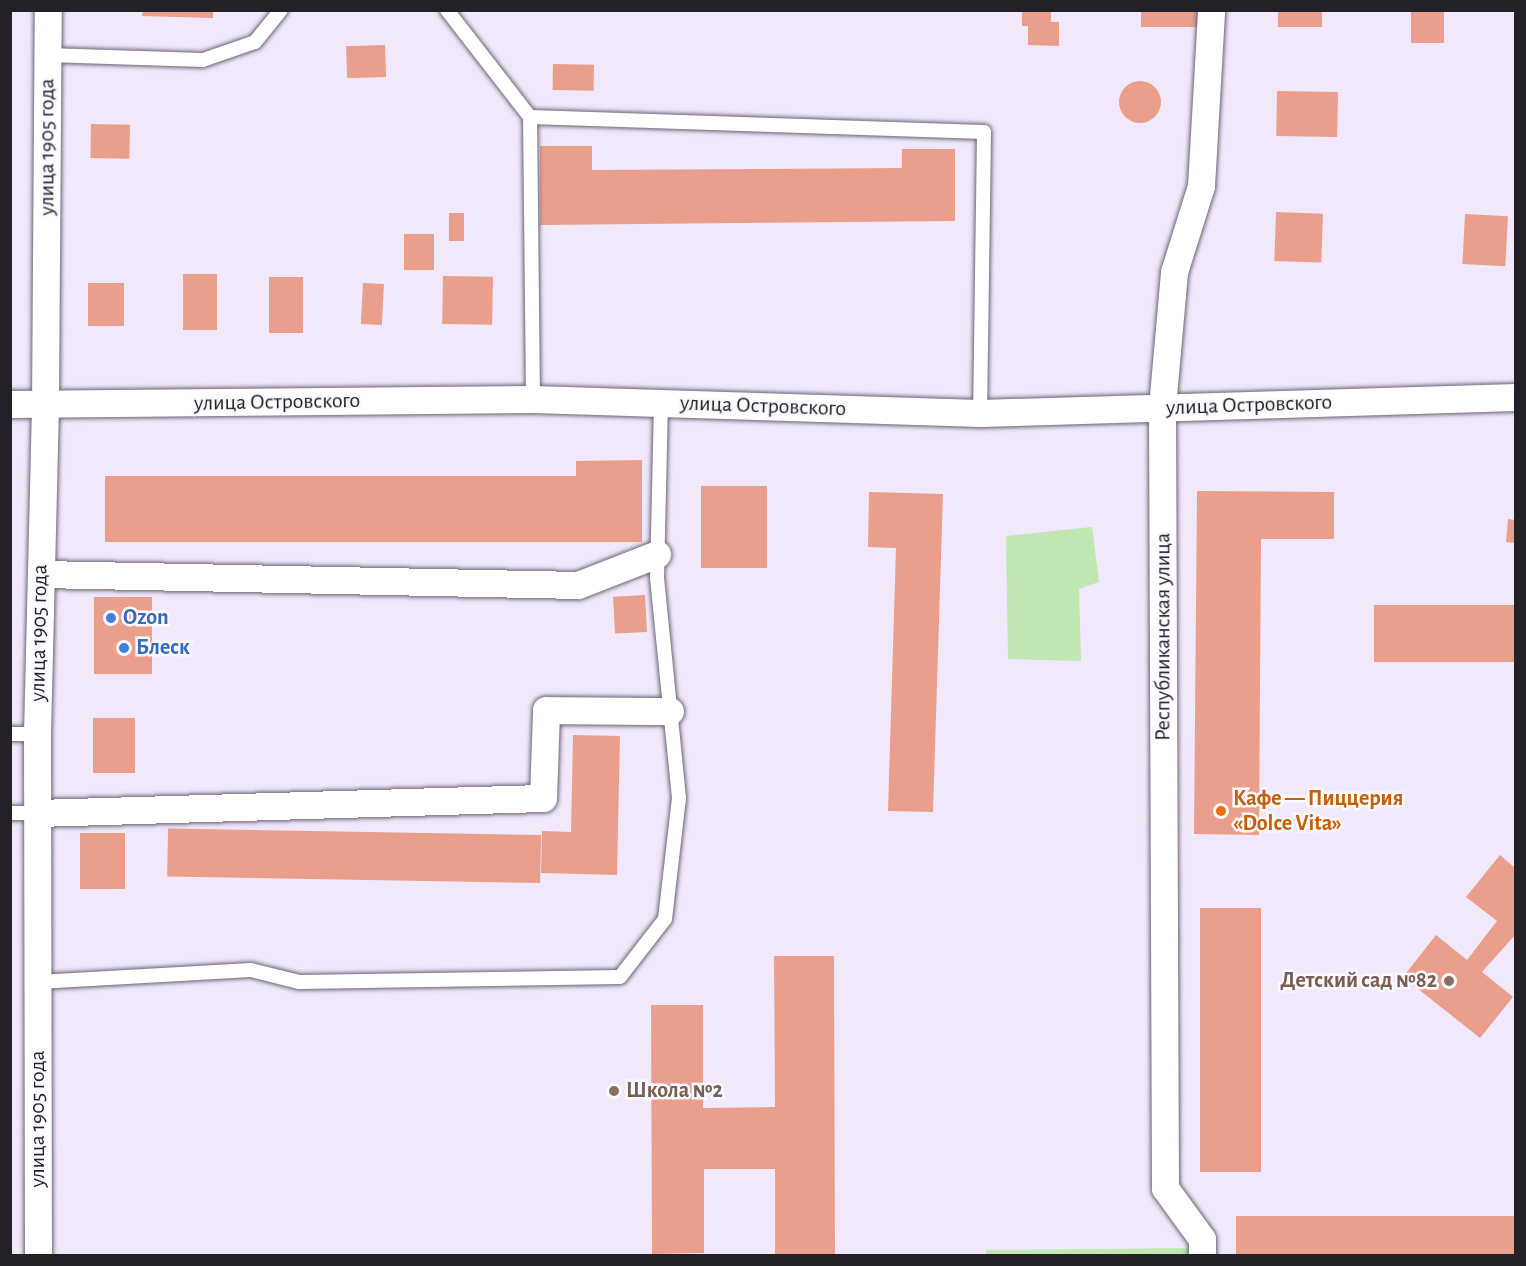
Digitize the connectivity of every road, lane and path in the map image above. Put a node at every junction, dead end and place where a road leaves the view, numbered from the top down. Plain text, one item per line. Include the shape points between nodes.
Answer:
1 (48, 10) edge
2 (281, 10) edge
3 (447, 10) edge
4 (1211, 10) edge
5 (47, 55) junction
6 (530, 117) junction
7 (1515, 397) edge
8 (533, 399) junction
9 (661, 403) junction
10 (10, 404) edge
11 (45, 404) junction
12 (1162, 407) junction
13 (980, 413) junction
14 (657, 554) junction
15 (41, 574) junction
16 (670, 711) junction
17 (10, 734) edge
18 (37, 734) junction
19 (10, 813) edge
20 (37, 813) junction
21 (38, 982) junction
22 (38, 1256) edge
23 (1203, 1256) edge

1 - 5 street, улица 1905 года
2 - 5 lane via 255,42 203,60
3 - 6 lane
4 - 12 street, Республиканская улица via 1201,186 1174,272
5 - 11 street, улица 1905 года
6 - 8 lane
6 - 13 lane via 984,132
7 - 12 street, улица Островского
8 - 9 street, улица Островского
8 - 11 street, улица Островского
9 - 13 street, улица Островского
9 - 14 lane
10 - 11 street, улица Островского
11 - 15 street, улица 1905 года
12 - 13 street, улица Островского
12 - 23 street, Республиканская улица via 1165,1188 1202,1239
14 - 15 street via 578,585
14 - 16 lane
15 - 18 street, улица 1905 года
16 - 20 street via 546,710 543,798
16 - 21 lane via 678,798 664,919 620,977 299,982 251,970
17 - 18 lane
18 - 20 street, улица 1905 года
19 - 20 lane
20 - 21 street, улица 1905 года
21 - 22 street, улица 1905 года

